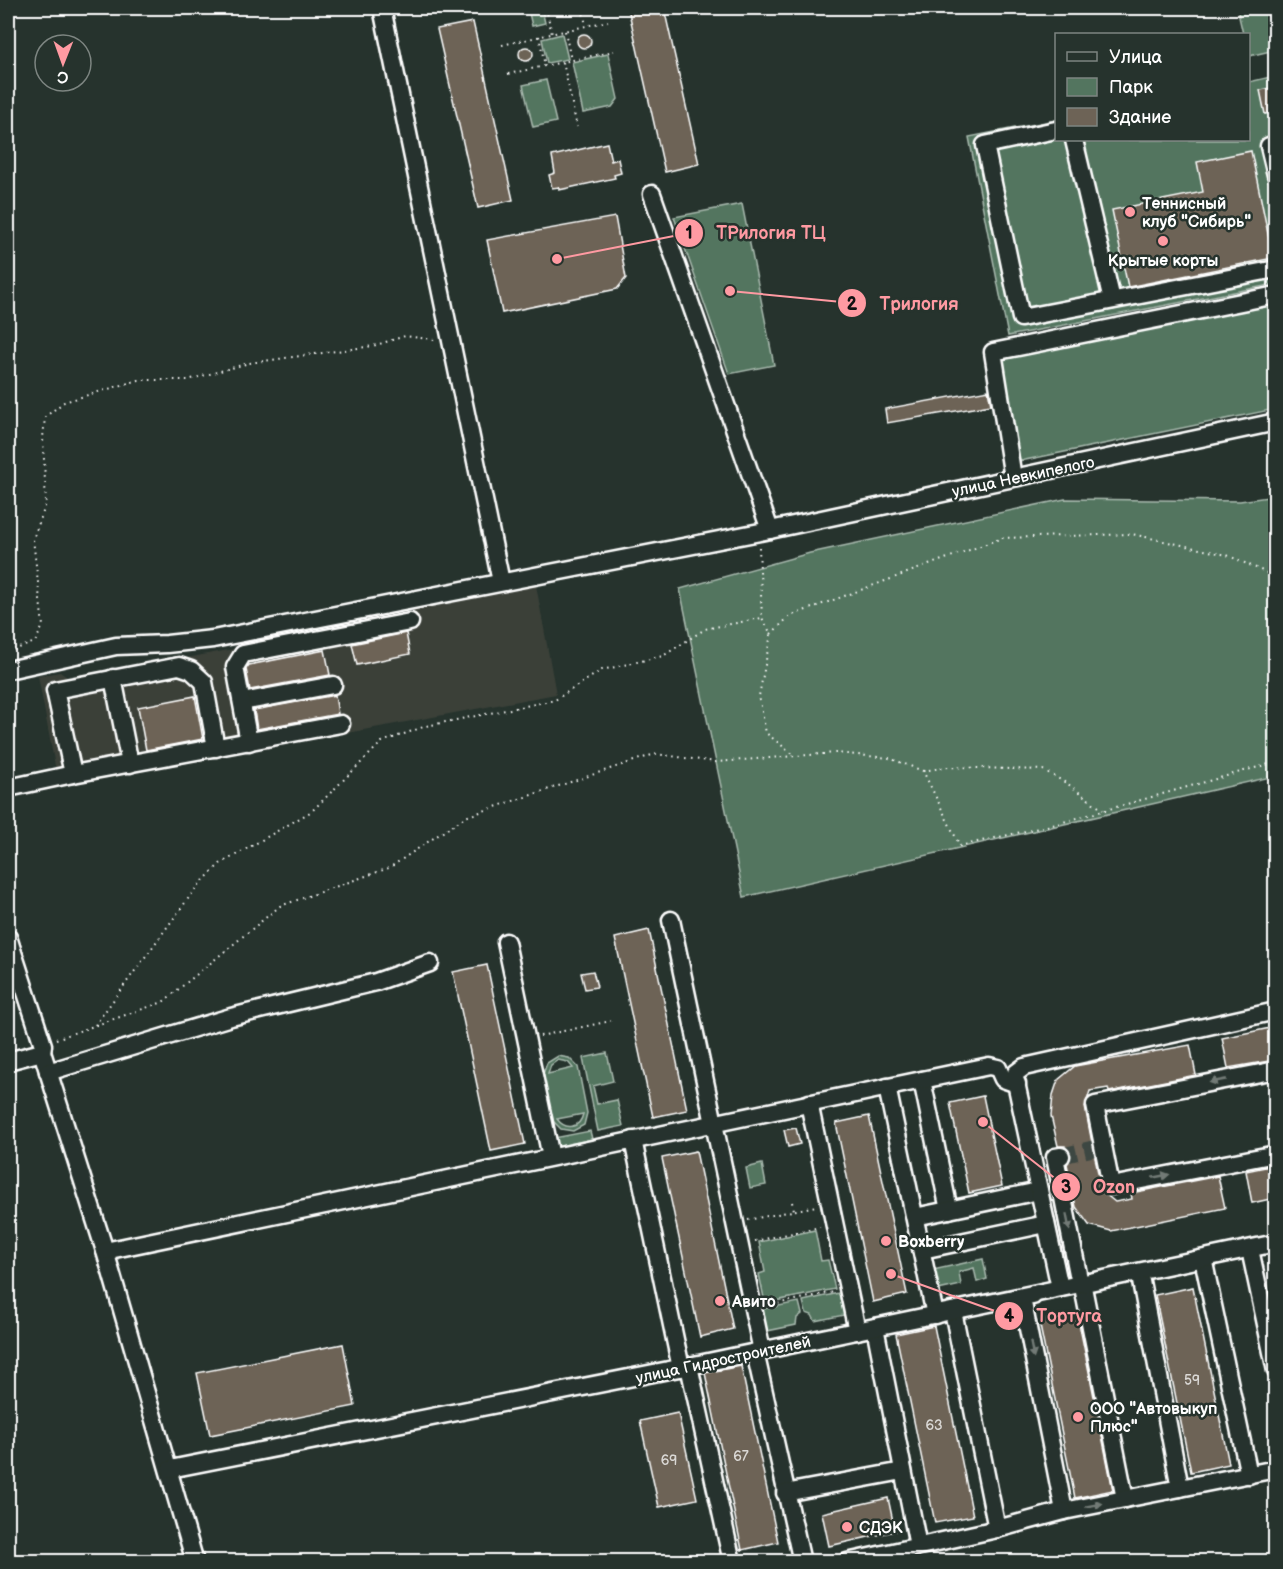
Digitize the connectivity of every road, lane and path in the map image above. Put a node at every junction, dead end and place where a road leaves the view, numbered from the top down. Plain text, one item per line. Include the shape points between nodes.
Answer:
1 (382, 8) edge
2 (547, 8) edge
3 (582, 8) edge
4 (608, 21) dead end
5 (586, 26) junction
6 (565, 31) junction
7 (552, 34) junction
8 (539, 36) junction
9 (502, 45) dead end
10 (614, 51) dead end
11 (571, 60) junction
12 (563, 62) junction
13 (545, 66) junction
14 (508, 74) dead end
15 (577, 127) dead end
16 (1055, 130) edge
17 (1074, 141) edge
18 (1269, 146) dead end
19 (1275, 175) edge
20 (652, 194) dead end
21 (1275, 269) edge
22 (1275, 295) edge
23 (1112, 300) junction
24 (451, 342) junction
25 (1275, 422) edge
26 (1013, 478) junction
27 (770, 530) junction
28 (1275, 577) edge
29 (501, 582) junction
30 (762, 618) junction
31 (410, 622) dead end
32 (771, 634) junction
33 (8, 652) edge
34 (8, 670) edge
35 (113, 678) junction
36 (333, 685) dead end
37 (242, 702) junction
38 (341, 724) dead end
39 (249, 742) junction
40 (216, 748) junction
41 (794, 755) junction
42 (1275, 762) edge
43 (130, 764) junction
44 (923, 771) junction
45 (73, 774) junction
46 (8, 788) edge
47 (1104, 811) junction
48 (671, 920) dead end
49 (8, 937) edge
50 (506, 942) dead end
51 (430, 963) dead end
52 (1275, 1011) edge
53 (611, 1021) dead end
54 (95, 1024) junction
55 (560, 1024) dead end
56 (562, 1031) junction
57 (526, 1039) junction
58 (42, 1048) junction
59 (8, 1061) edge
60 (1275, 1070) edge
61 (48, 1072) junction
62 (922, 1080) junction
63 (1017, 1084) junction
64 (887, 1087) junction
65 (810, 1103) junction
66 (714, 1123) junction
67 (633, 1140) junction
68 (1275, 1154) edge
69 (1060, 1156) dead end
70 (551, 1157) junction
71 (1039, 1191) junction
72 (792, 1202) dead end
73 (831, 1203) junction
74 (949, 1210) junction
75 (794, 1211) junction
76 (915, 1217) junction
77 (735, 1223) junction
78 (835, 1224) junction
79 (1046, 1224) junction
80 (1275, 1243) edge
81 (739, 1244) junction
82 (922, 1250) junction
83 (1275, 1250) edge
84 (105, 1251) junction
85 (1251, 1254) junction
86 (1204, 1263) junction
87 (1140, 1276) junction
88 (1081, 1286) junction
89 (1060, 1288) junction
90 (849, 1289) junction
91 (753, 1309) junction
92 (953, 1311) junction
93 (935, 1315) junction
94 (874, 1327) junction
95 (857, 1331) junction
96 (758, 1352) junction
97 (685, 1367) junction
98 (1275, 1371) edge
99 (170, 1468) junction
100 (1275, 1469) edge
101 (903, 1471) junction
102 (1249, 1474) junction
103 (1180, 1488) junction
104 (785, 1493) junction
105 (1125, 1499) junction
106 (1064, 1511) junction
107 (997, 1529) junction
108 (918, 1546) junction
109 (195, 1562) edge
110 (732, 1562) edge
111 (802, 1562) edge
112 (847, 1562) edge

1 - 24 street
2 - 7 path
3 - 5 path
4 - 5 path
5 - 6 path
6 - 7 path
6 - 11 path
7 - 8 path
8 - 9 path
8 - 13 path
10 - 11 path
11 - 12 path
12 - 13 path
12 - 15 path
13 - 14 path
16 - 23 street via 985,145 1021,318
17 - 23 street
18 - 19 street
20 - 27 street
21 - 23 street
22 - 26 street via 993,351
24 - 29 street
24 - 33 path via 405,336 373,346 249,363 188,380 139,380 64,402 45,417 46,504 33,539 43,626 35,642
25 - 26 street, улица Невкипелого
26 - 27 street, улица Невкипелого
27 - 29 street, улица Невкипелого
27 - 30 path via 759,548
28 - 32 path via 1227,555 1132,534 1002,538 790,616
29 - 34 street, улица Невкипелого via 213,639 116,646
30 - 32 path
30 - 54 path via 705,629 663,656 602,670 555,700 426,726 382,742 312,811 220,864 196,888
31 - 37 street via 243,654 235,667
32 - 41 path via 759,696 766,733
35 - 40 street via 179,666 191,670 204,682
35 - 43 street
35 - 45 street via 55,690
36 - 37 street
37 - 39 street
38 - 39 street
39 - 40 street
40 - 43 street
41 - 44 path via 836,753 889,758
41 - 54 path via 716,762 655,754 465,818 389,868 280,906 163,1002
42 - 47 path
43 - 45 street
44 - 47 path via 1043,770
44 - 47 path via 960,846
45 - 46 street
48 - 66 street
49 - 58 street
50 - 57 street
51 - 61 street via 376,982 231,1017
52 - 63 street via 1024,1067 1016,1073
53 - 56 path
54 - 58 path
55 - 56 path
56 - 57 path
57 - 70 street
58 - 59 street
58 - 61 street
60 -> 68 street via 1095,1105 1099,1147 1111,1186
61 - 84 street
62 - 63 street via 994,1066 1003,1079
62 - 64 street
62 - 74 street
63 - 71 street
64 - 65 street
64 - 76 street
65 - 66 street
65 - 73 street
66 - 67 street
66 - 77 street
67 - 70 street
67 - 97 street
69 -> 88 street via 1055,1157
70 - 84 street
71 - 74 street
71 - 79 street
72 - 75 path
73 - 75 path
73 - 78 street
74 - 76 street
75 - 77 path
76 - 82 street
77 - 81 street
78 - 81 path
78 - 90 street
79 - 82 street
79 - 89 street
80 - 88 street, улица Гидростроителей
81 - 91 street
82 - 93 street
83 - 85 street
84 - 99 street
85 - 86 street
85 - 98 street
86 - 87 street
86 - 102 street
87 - 88 street
87 - 103 street
88 - 89 street, улица Гидростроителей
88 - 105 street
88 -> 106 street via 1022,1298
89 - 92 street, улица Гидростроителей
90 - 91 path
90 - 95 street
91 - 96 street
92 - 93 street, улица Гидростроителей
92 - 107 street
93 - 94 street, улица Гидростроителей
94 - 95 street, улица Гидростроителей
94 - 101 street
95 - 96 street, улица Гидростроителей
96 - 97 street, улица Гидростроителей
96 - 104 street
97 - 99 street, улица Гидростроителей
97 - 110 street
99 - 109 street
100 - 102 street
101 - 104 street
101 - 108 street
102 - 103 street
103 - 105 street
104 - 111 street
106 -> 105 street
106 - 107 street
107 - 108 street
108 - 112 street

